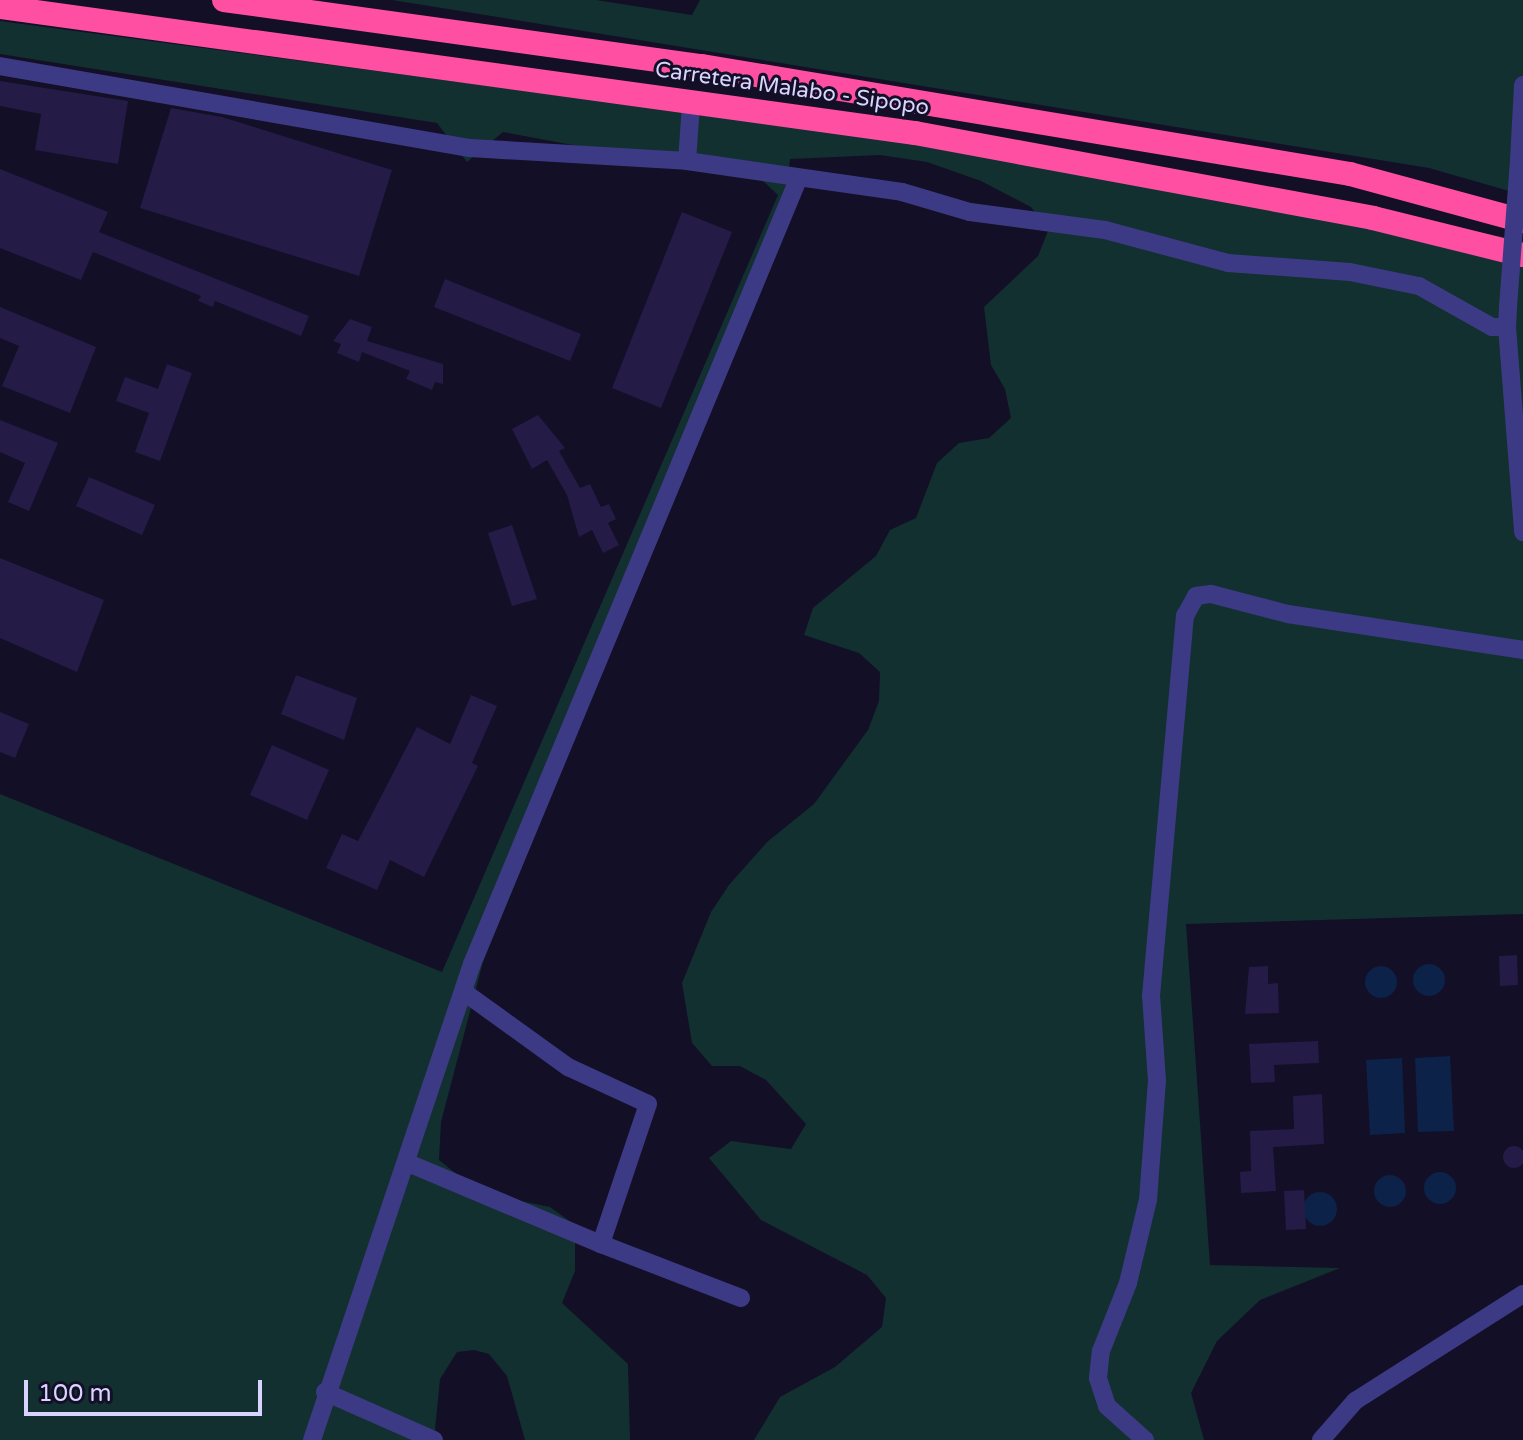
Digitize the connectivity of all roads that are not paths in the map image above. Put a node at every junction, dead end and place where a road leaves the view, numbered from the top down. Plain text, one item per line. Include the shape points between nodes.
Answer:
1 (224, 0) edge
2 (0, 7) edge
3 (0, 66) edge
4 (1523, 85) edge
5 (691, 105) junction
6 (687, 161) junction
7 (797, 182) junction
8 (1523, 221) edge
9 (1523, 255) edge
10 (1507, 327) junction
11 (1523, 532) edge
12 (1523, 650) edge
13 (464, 992) junction
14 (408, 1163) junction
15 (601, 1244) junction
16 (1523, 1294) edge
17 (741, 1298) dead end
18 (325, 1392) junction
19 (312, 1440) edge
20 (434, 1440) edge
21 (1145, 1440) edge
22 (1321, 1440) edge

1 - 8 highway, Carretera Malabo - Sipopo via 702,66 1350,174
2 - 5 highway, Carretera Malabo - Sipopo via 613,87
3 - 6 street via 470,148
4 - 10 street, bridge
5 - 6 street
5 - 9 highway, Carretera Malabo - Sipopo via 915,133 1373,218
6 - 7 street
7 - 10 street via 902,192 970,212 1105,230 1228,263 1381,278 1439,294 1479,324
7 - 13 street
10 - 11 street
12 - 21 street via 1333,622 1211,594 1196,596 1185,616 1151,996 1157,1081 1148,1200 1128,1283 1101,1351 1098,1378 1107,1406
13 - 14 street
13 - 15 street via 568,1067 648,1104
14 - 15 street
14 - 18 street
15 - 17 street
16 - 22 street via 1355,1401
18 - 19 street
18 - 20 street

